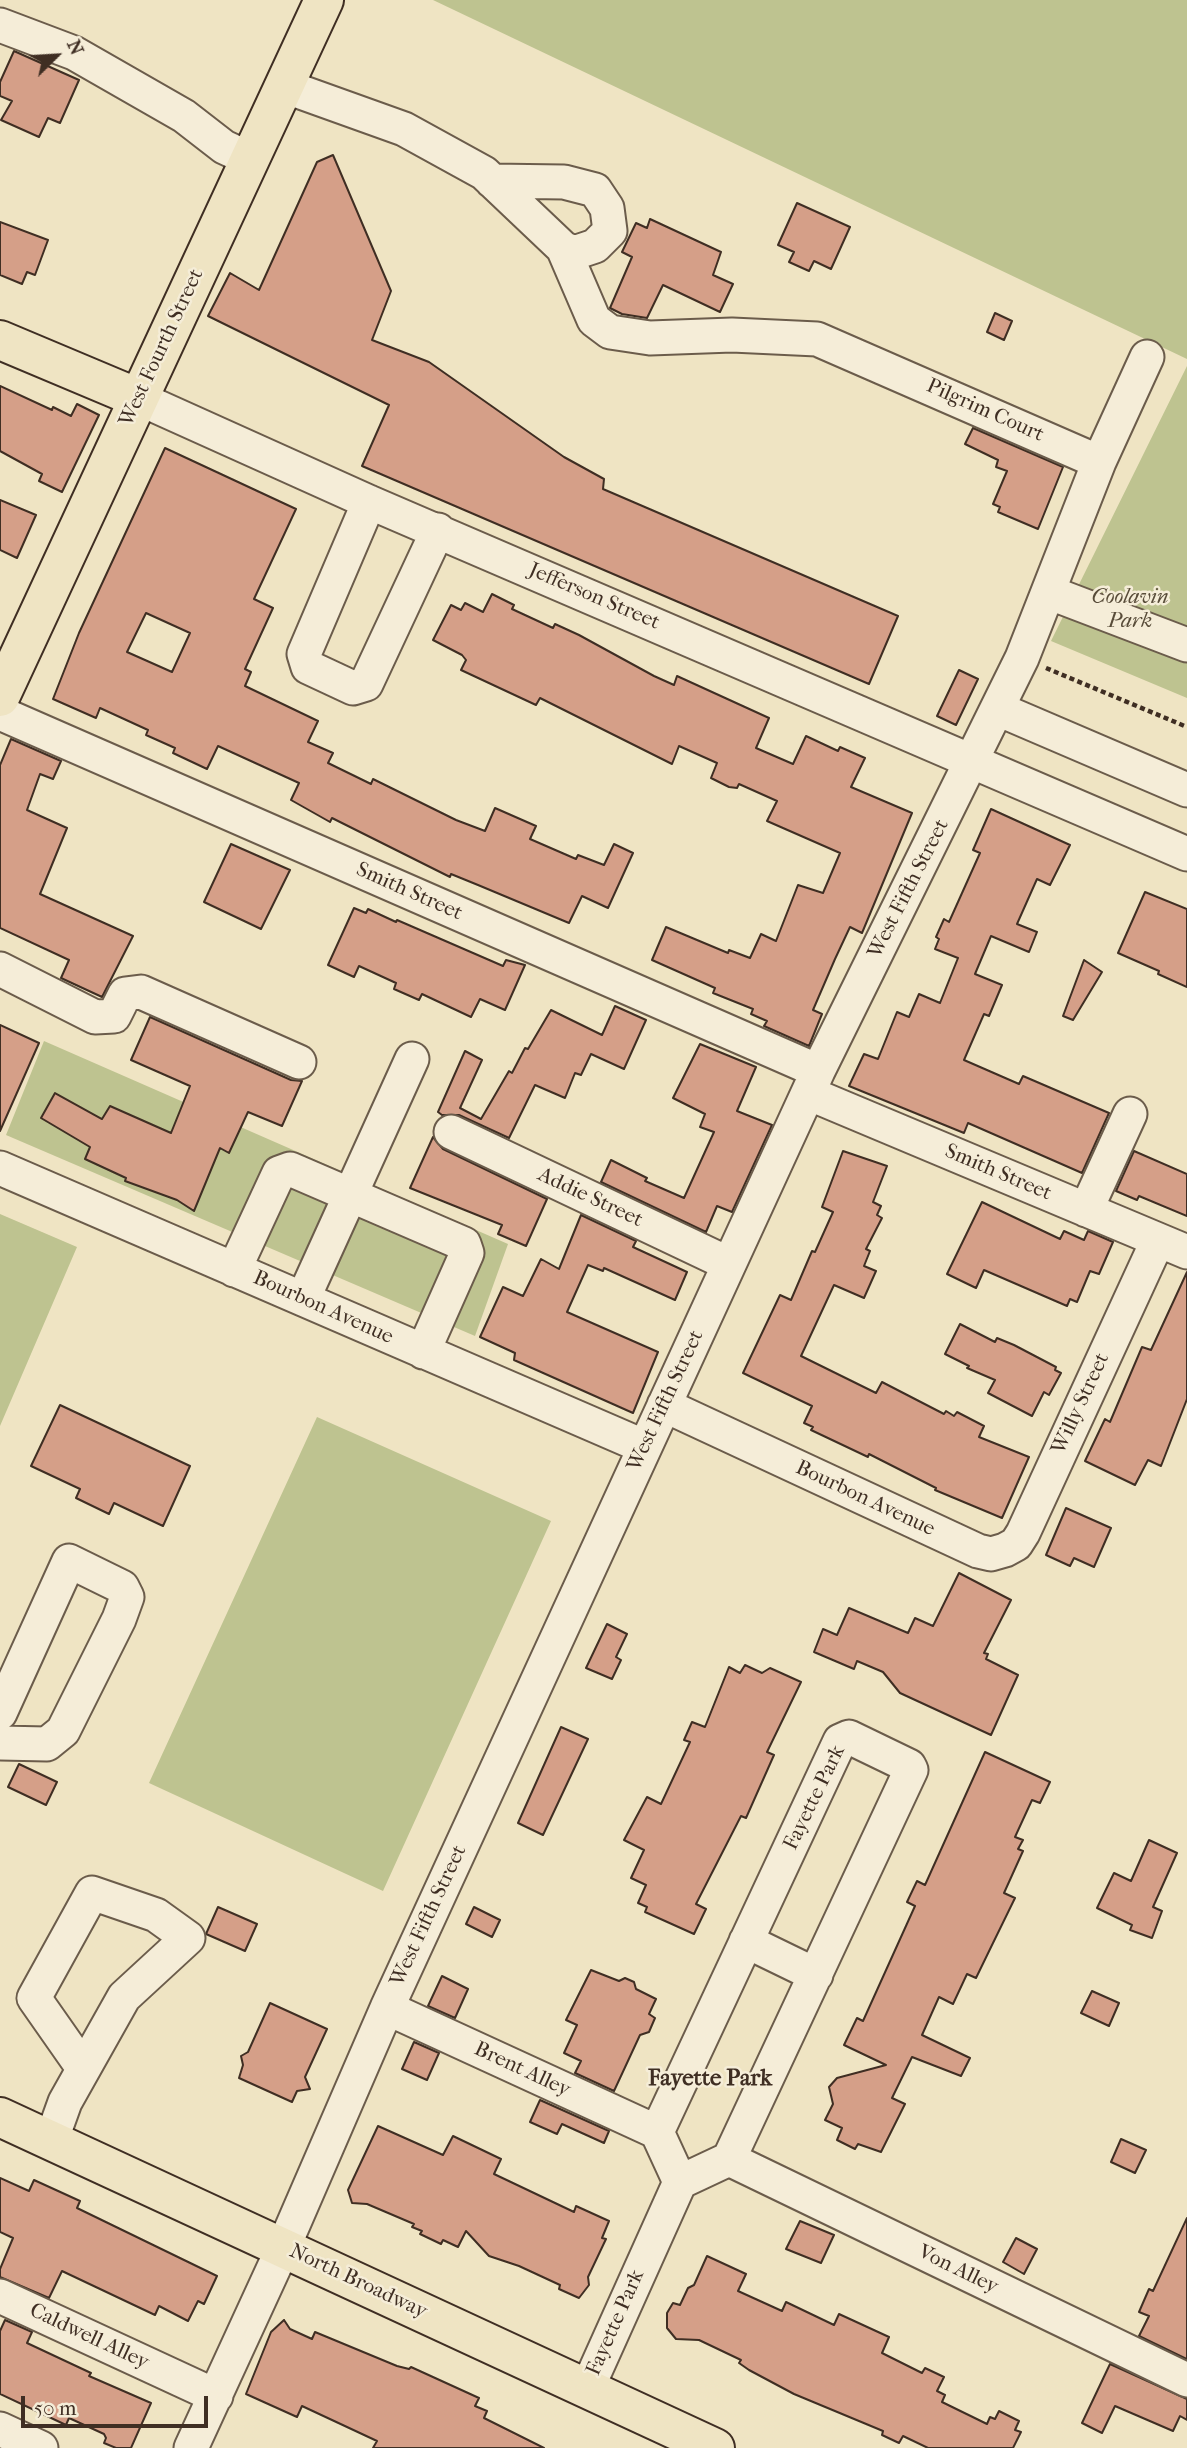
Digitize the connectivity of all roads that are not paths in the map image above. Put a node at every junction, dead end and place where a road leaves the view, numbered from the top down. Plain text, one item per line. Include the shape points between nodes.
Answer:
1 (324, 0) edge
2 (0, 25) edge
3 (284, 86) junction
4 (250, 159) junction
5 (492, 180) junction
6 (563, 247) junction
7 (0, 340) edge
8 (1147, 357) dead end
9 (138, 398) junction
10 (1099, 462) junction
11 (369, 502) junction
12 (438, 530) junction
13 (1048, 592) junction
14 (1187, 645) edge
15 (11, 646) edge
16 (0, 697) edge
17 (998, 709) junction
18 (0, 713) edge
19 (974, 760) junction
20 (1187, 790) edge
21 (1184, 844) edge
22 (0, 969) edge
23 (412, 1059) dead end
24 (299, 1062) dead end
25 (813, 1082) junction
26 (1130, 1114) dead end
27 (451, 1132) dead end
28 (0, 1168) edge
29 (349, 1195) junction
30 (1086, 1210) junction
31 (1172, 1246) edge
32 (729, 1264) junction
33 (234, 1270) junction
34 (303, 1299) junction
35 (423, 1352) junction
36 (664, 1405) junction
37 (645, 1447) junction
38 (991, 1554) joint
39 (0, 1713) edge
40 (0, 1743) edge
41 (746, 1941) junction
42 (816, 1975) junction
43 (387, 2008) junction
44 (83, 2068) junction
45 (0, 2117) edge
46 (657, 2132) junction
47 (51, 2141) junction
48 (729, 2159) junction
49 (680, 2182) junction
50 (283, 2248) junction
51 (0, 2297) edge
52 (1187, 2380) edge
53 (587, 2389) junction
54 (216, 2396) junction
55 (0, 2429) edge
56 (41, 2448) edge
57 (191, 2448) edge
58 (715, 2448) edge

1 - 3 main road, West Fourth Street
2 - 4 street via 74,53
3 - 4 main road, West Fourth Street
3 - 5 street via 404,129
4 - 9 main road, West Fourth Street
5 - 6 street
5 - 6 street via 564,182 595,190 607,208 610,231 586,251 574,253
6 - 10 street, Pilgrim Court via 594,320 610,332 650,338 817,339
7 - 9 main road, Jefferson Street
8 - 10 street, West Fifth Street
9 - 11 street, Jefferson Street
9 - 15 main road, West Fourth Street
10 - 13 street, West Fifth Street
11 - 12 street, Jefferson Street
11 - 12 street via 304,654 308,667 353,688 366,684
12 - 19 street, Jefferson Street
13 - 14 street
13 - 17 street, West Fifth Street
15 - 16 main road, West Fourth Street
17 - 19 street, West Fifth Street
17 - 20 street
18 - 25 street, Smith Street
19 - 21 street, Jefferson Street
19 - 25 street, West Fifth Street
22 - 24 street via 95,1017 114,1016 125,994 141,992
23 - 29 street
25 - 30 street, Smith Street
25 - 32 street, West Fifth Street
26 - 30 street
27 - 32 street, Addie Street
28 - 33 street, Bourbon Avenue
29 - 33 street via 290,1169 279,1173
29 - 34 street
29 - 35 street via 464,1244 467,1253
30 - 31 street, Smith Street
31 - 38 street, Willy Street via 1023,1534 1016,1544
32 - 36 street, West Fifth Street
33 - 34 street, Bourbon Avenue
34 - 35 street, Bourbon Avenue
35 - 37 street, Bourbon Avenue
36 - 37 street, West Fifth Street
36 - 38 street, Bourbon Avenue
37 - 43 street, West Fifth Street
39 - 40 street via 69,1561 122,1587 127,1597 119,1619 63,1731 47,1744
41 - 42 street
41 - 42 street, Fayette Park via 840,1741 849,1737 909,1766
41 - 46 street, Fayette Park
42 - 48 street, Fayette Park
43 - 46 street, Brent Alley
43 - 50 street, West Fifth Street
44 - 44 street via 124,1997 188,1938 156,1916 92,1893 34,1998
44 - 47 street
45 - 47 main road, North Broadway
46 - 49 street
47 - 50 main road, North Broadway
48 - 49 street
48 - 52 street, Von Alley
49 - 53 street, Fayette Park
50 - 53 main road, North Broadway
50 - 54 street, West Fifth Street
51 - 54 street, Caldwell Alley
53 - 58 main road, North Broadway
54 - 57 street, West Fifth Street
55 - 56 street

